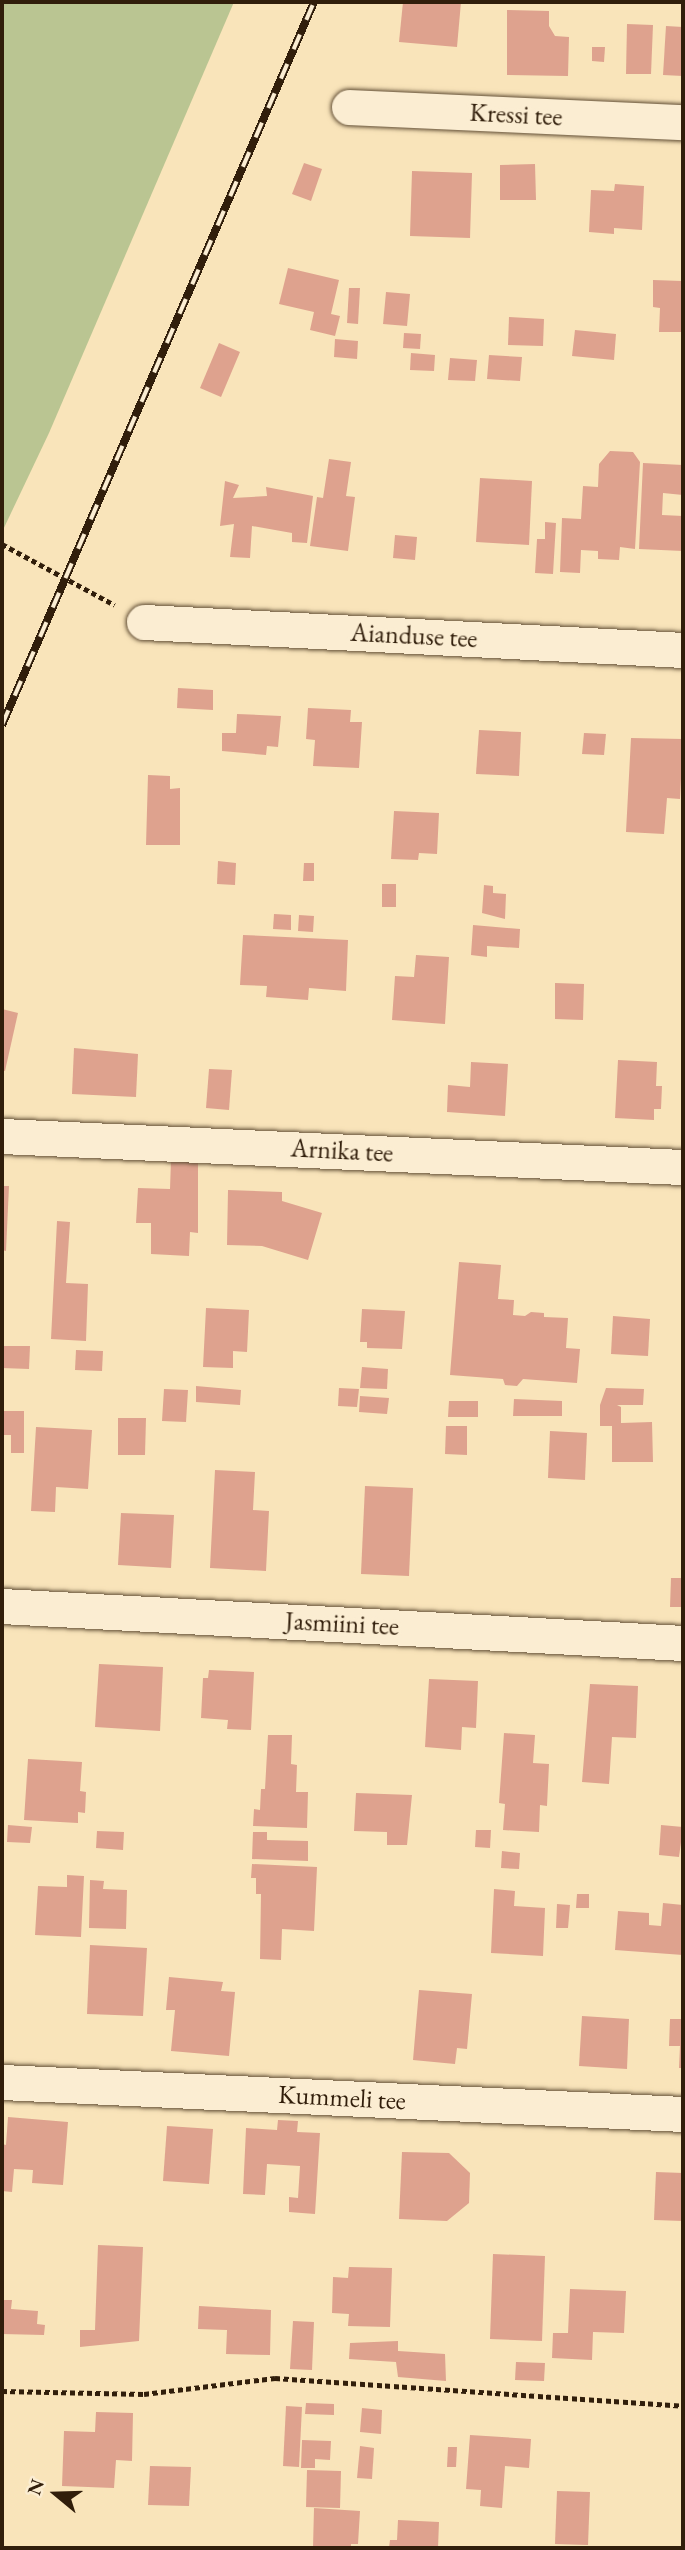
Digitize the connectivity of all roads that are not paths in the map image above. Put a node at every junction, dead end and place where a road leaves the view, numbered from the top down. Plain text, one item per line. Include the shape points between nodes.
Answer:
1 (349, 107) dead end
2 (683, 122) edge
3 (144, 622) road end
4 (683, 650) edge
5 (2, 1136) edge
6 (683, 1167) edge
7 (2, 1606) edge
8 (683, 1643) edge
9 (2, 2082) edge
10 (683, 2114) edge

1 - 2 street, Kressi tee
3 - 4 street, Aianduse tee
5 - 6 street, Arnika tee
7 - 8 street, Jasmiini tee
9 - 10 street, Kummeli tee

